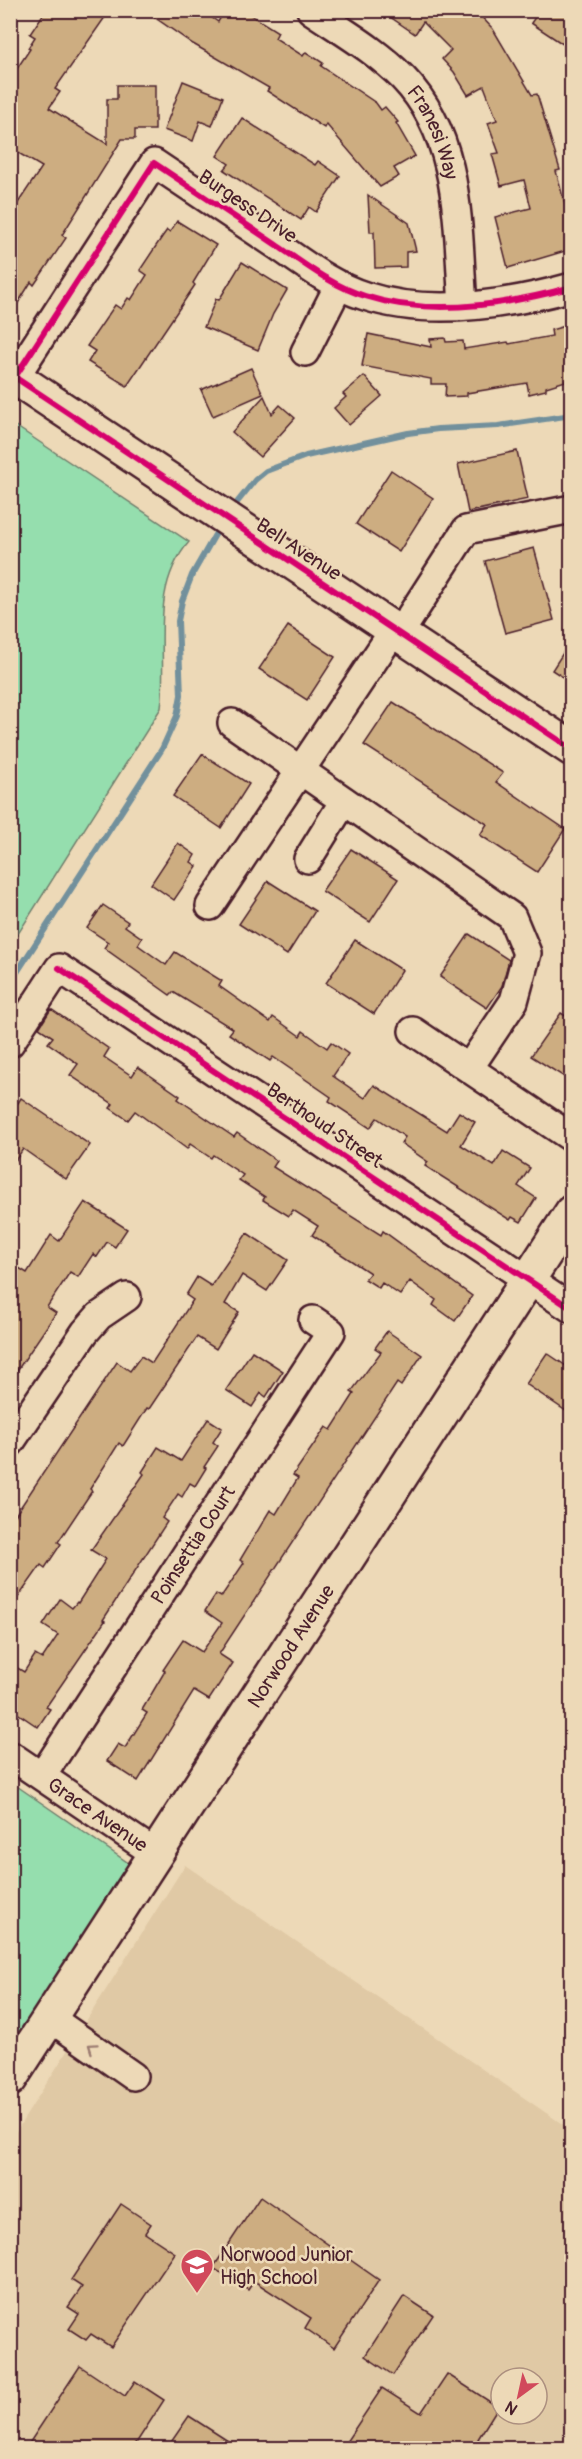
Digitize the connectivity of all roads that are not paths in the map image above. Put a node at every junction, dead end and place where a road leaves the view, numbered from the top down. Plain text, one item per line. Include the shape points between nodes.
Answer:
1 (311, 10) edge
2 (339, 285) junction
3 (572, 287) edge
4 (463, 306) junction
5 (305, 352) dead end
6 (13, 375) edge
7 (572, 508) edge
8 (397, 632) junction
9 (232, 723) dead end
10 (572, 749) edge
11 (300, 770) junction
12 (344, 801) junction
13 (308, 859) dead end
14 (210, 906) dead end
15 (413, 1031) dead end
16 (10, 1043) edge
17 (469, 1068) junction
18 (572, 1137) edge
19 (572, 1212) edge
20 (528, 1280) junction
21 (127, 1297) dead end
22 (572, 1309) edge
23 (313, 1320) dead end
24 (10, 1443) edge
25 (10, 1755) edge
26 (42, 1776) junction
27 (156, 1854) junction
28 (50, 2018) junction
29 (133, 2076) dead end
30 (10, 2079) edge

1 - 4 street, Franesi Way via 403,77 439,130 453,176
2 - 4 street, Burgess Drive via 389,303
2 - 5 street
2 - 6 street, Burgess Drive via 154,164
3 - 4 street, Burgess Drive
6 - 8 main road, Bell Avenue
7 - 8 street via 466,530
8 - 10 main road, Bell Avenue
8 - 11 street
9 - 11 street
11 - 12 street
11 - 14 street
12 - 13 street
12 - 17 street via 512,917 528,953 514,1001
15 - 17 street
16 - 20 street, Berthoud Street via 59,968
17 - 18 street
19 - 20 main road, Norwood Avenue
20 - 22 street, Berthoud Street
20 - 27 main road, Norwood Avenue
21 - 24 street via 99,1316 85,1332
23 - 26 street, Poinsettia Court via 331,1332
25 - 26 street, Grace Avenue
26 - 27 street, Grace Avenue
27 - 28 main road, Norwood Avenue
29 -> 28 street
28 - 30 main road, Norwood Avenue

